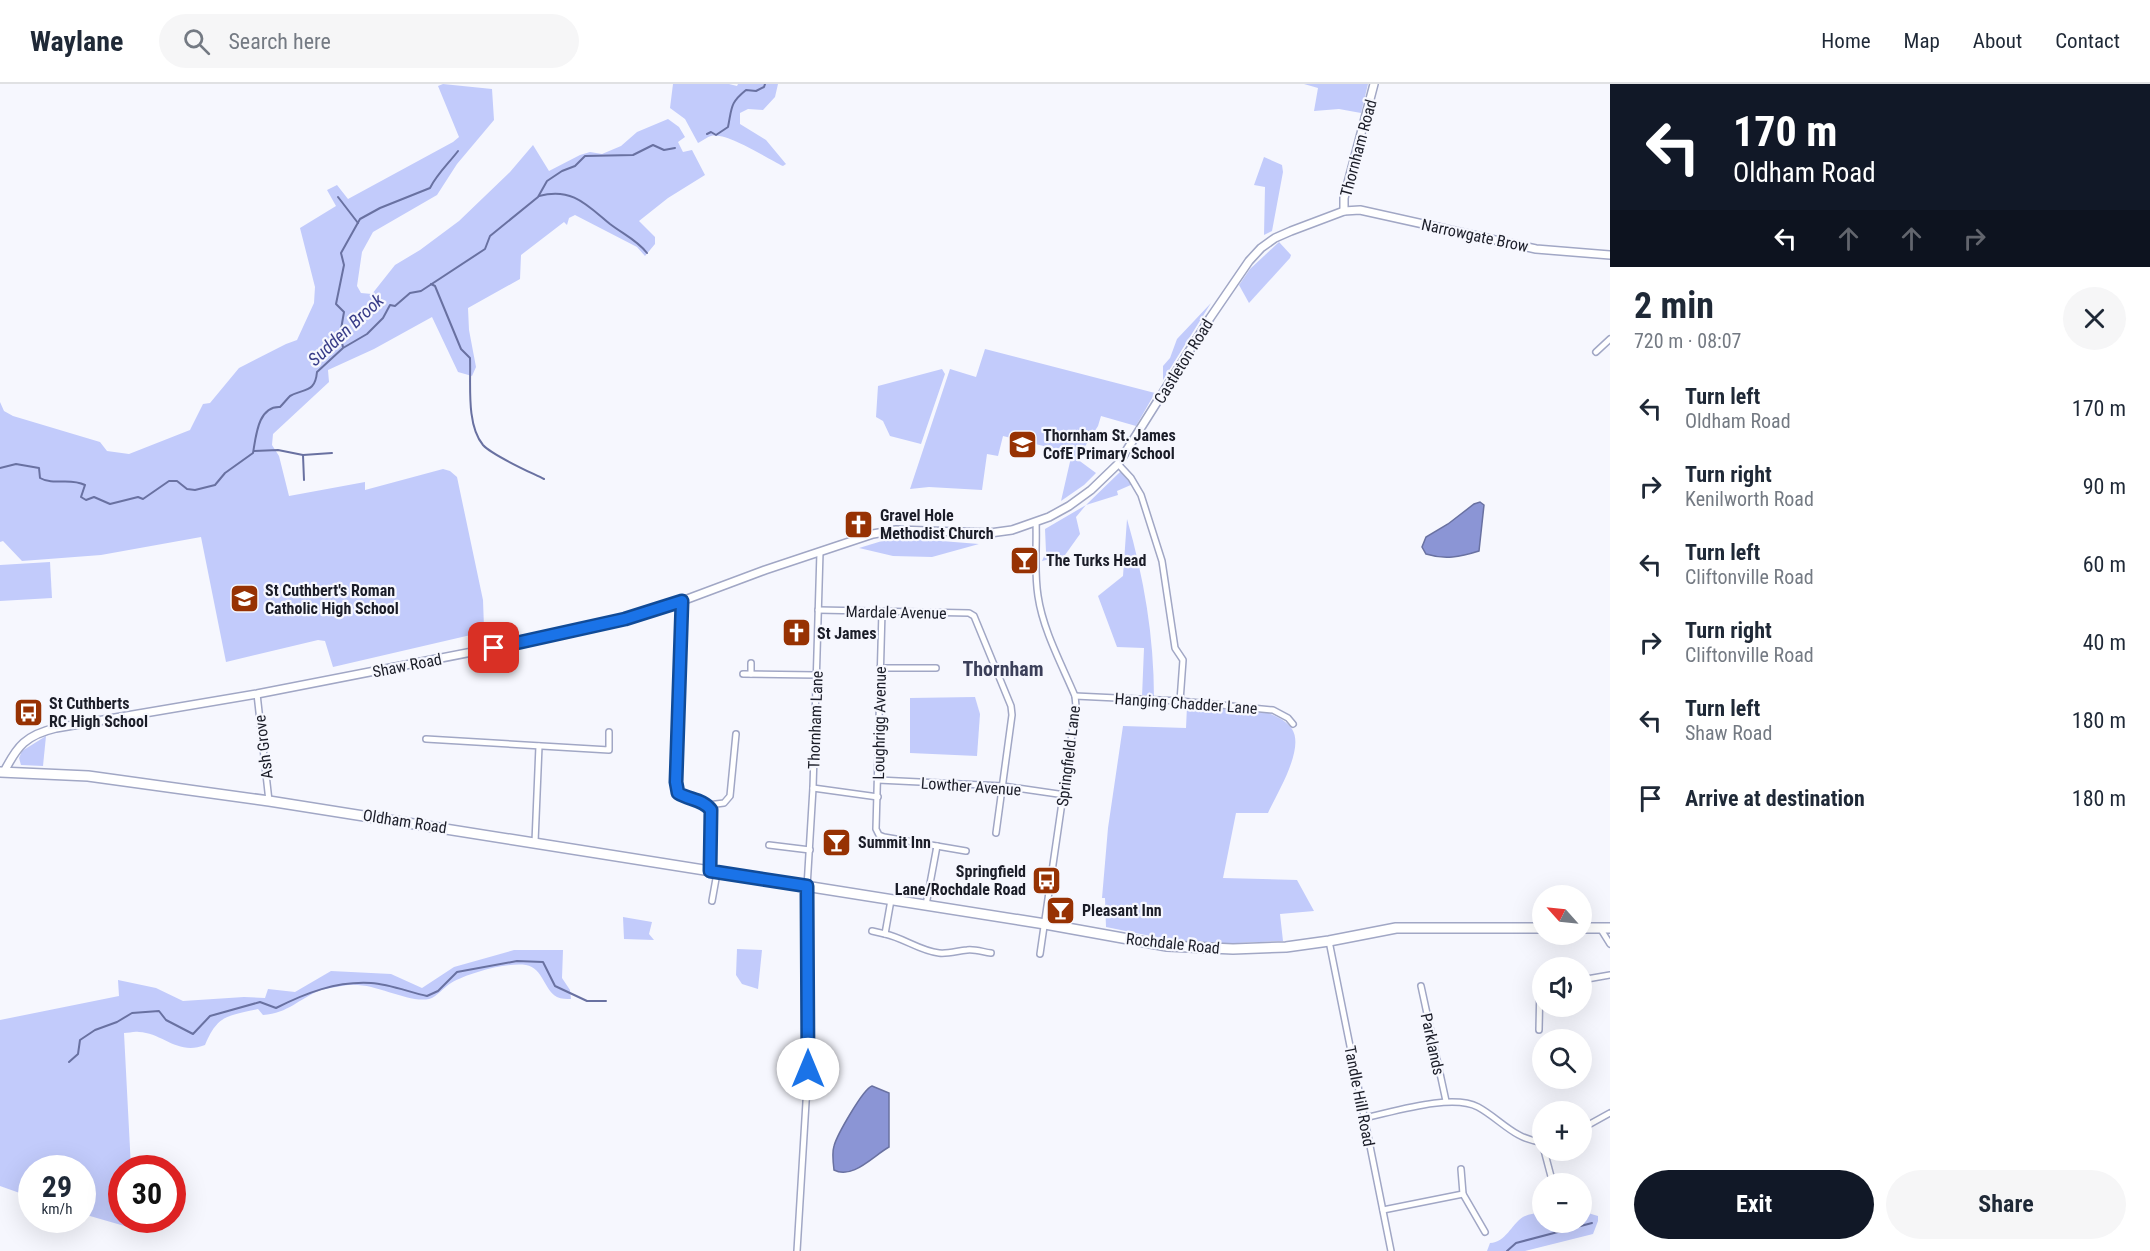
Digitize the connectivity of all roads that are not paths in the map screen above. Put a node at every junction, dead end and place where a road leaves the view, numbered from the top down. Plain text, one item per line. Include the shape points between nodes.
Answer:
1 (1374, 84) edge
2 (1344, 211) junction
3 (1608, 255) edge
4 (1610, 339) edge
5 (1596, 352) dead end
6 (1118, 464) junction
7 (1036, 522) junction
8 (820, 552) junction
9 (682, 601) junction
10 (818, 610) junction
11 (882, 611) junction
12 (751, 663) dead end
13 (880, 668) junction
14 (936, 668) dead end
15 (743, 674) dead end
16 (751, 674) junction
17 (816, 675) junction
18 (257, 694) junction
19 (1074, 696) junction
20 (1180, 701) junction
21 (1293, 723) dead end
22 (609, 732) dead end
23 (736, 734) dead end
24 (426, 739) dead end
25 (539, 746) junction
26 (2, 772) edge
27 (878, 780) junction
28 (1003, 786) junction
29 (813, 788) junction
30 (1065, 795) junction
31 (878, 797) junction
32 (269, 801) junction
33 (708, 805) junction
34 (996, 833) dead end
35 (535, 842) junction
36 (769, 846) dead end
37 (937, 846) junction
38 (810, 850) junction
39 (966, 851) dead end
40 (713, 872) junction
41 (807, 886) junction
42 (891, 900) junction
43 (712, 901) dead end
44 (926, 905) junction
45 (1045, 924) junction
46 (1592, 927) edge
47 (1599, 927) junction
48 (1532, 928) edge
49 (1610, 928) edge
50 (872, 931) dead end
51 (885, 934) junction
52 (1329, 941) junction
53 (1610, 944) edge
54 (991, 953) dead end
55 (1040, 954) dead end
56 (1610, 975) edge
57 (1592, 978) edge
58 (1421, 986) dead end
59 (1446, 1101) junction
60 (1610, 1113) edge
61 (1364, 1118) junction
62 (1592, 1122) edge
63 (1532, 1141) edge
64 (1461, 1169) dead end
65 (1463, 1194) junction
66 (1383, 1210) junction
67 (1485, 1232) dead end
68 (796, 1251) edge
69 (1391, 1251) edge

1 - 2 street, Thornham Road
2 - 3 street, Narrowgate Brow via 1360,210 1536,249
2 - 6 street, Castleton Road via 1275,238 1261,248 1210,318
4 - 5 street
6 - 7 street, Castleton Road via 1069,506
6 - 20 street via 1141,495 1159,552 1175,648 1183,660
7 - 8 street, Castleton Road via 990,533 896,530
7 - 19 street, Springfield Lane via 1038,597
8 - 9 street, Shaw Road
8 - 10 street, Thornham Lane
9 - 18 street, Shaw Road via 569,633
9 - 33 street via 676,782 678,793
10 - 11 street, Mardale Avenue
10 - 17 street, Thornham Lane
11 - 13 street, Loughrigg Avenue
11 - 28 street, Mardale Avenue via 974,616 1011,706
12 - 16 street
13 - 14 street
13 - 27 street, Loughrigg Avenue
15 - 16 street
16 - 17 street
17 - 29 street, Thornham Lane
18 - 26 street, Shaw Road via 42,731 23,742
18 - 32 street, Ash Grove
19 - 20 street, Hanging Chadder Lane
19 - 30 street, Springfield Lane
20 - 21 street, Hanging Chadder Lane via 1274,710
22 - 25 street via 609,750
23 - 33 street via 730,796 724,803
24 - 25 street
25 - 35 street
26 - 32 main road, Oldham Road via 88,776
27 - 28 street, Lowther Avenue
27 - 31 street, Loughrigg Avenue
28 - 30 street, Lowther Avenue
28 - 34 street
29 - 31 street
29 - 38 street, Thornham Lane
30 - 45 street, Springfield Lane
31 - 37 street, Loughrigg Avenue via 879,835
32 - 35 main road, Oldham Road
33 - 40 street
35 - 40 main road, Oldham Road
36 - 38 street
37 - 39 street
37 - 44 street
38 - 41 street, Thornham Lane
40 - 41 main road, Oldham Road
40 - 43 street
41 - 42 main road, Rochdale Road
41 - 68 street, Thornham Lane via 808,1069
42 - 44 main road, Rochdale Road
42 - 51 street
44 - 45 main road, Rochdale Road
45 - 52 main road, Rochdale Road via 1197,949 1286,947
45 - 55 street, Springfield Lane
46 - 47 main road
47 - 49 main road
47 - 53 street
48 - 52 main road, Rochdale Road via 1396,928
50 - 51 street
51 - 54 street via 938,953
52 - 61 street, Tandle Hill Road
56 - 57 street
58 - 59 street, Parklands
59 - 61 street
59 - 63 street via 1478,1107
60 - 62 street
61 - 66 street, Tandle Hill Road
64 - 65 street
65 - 66 street
65 - 67 street
66 - 69 street, Tandle Hill Road

